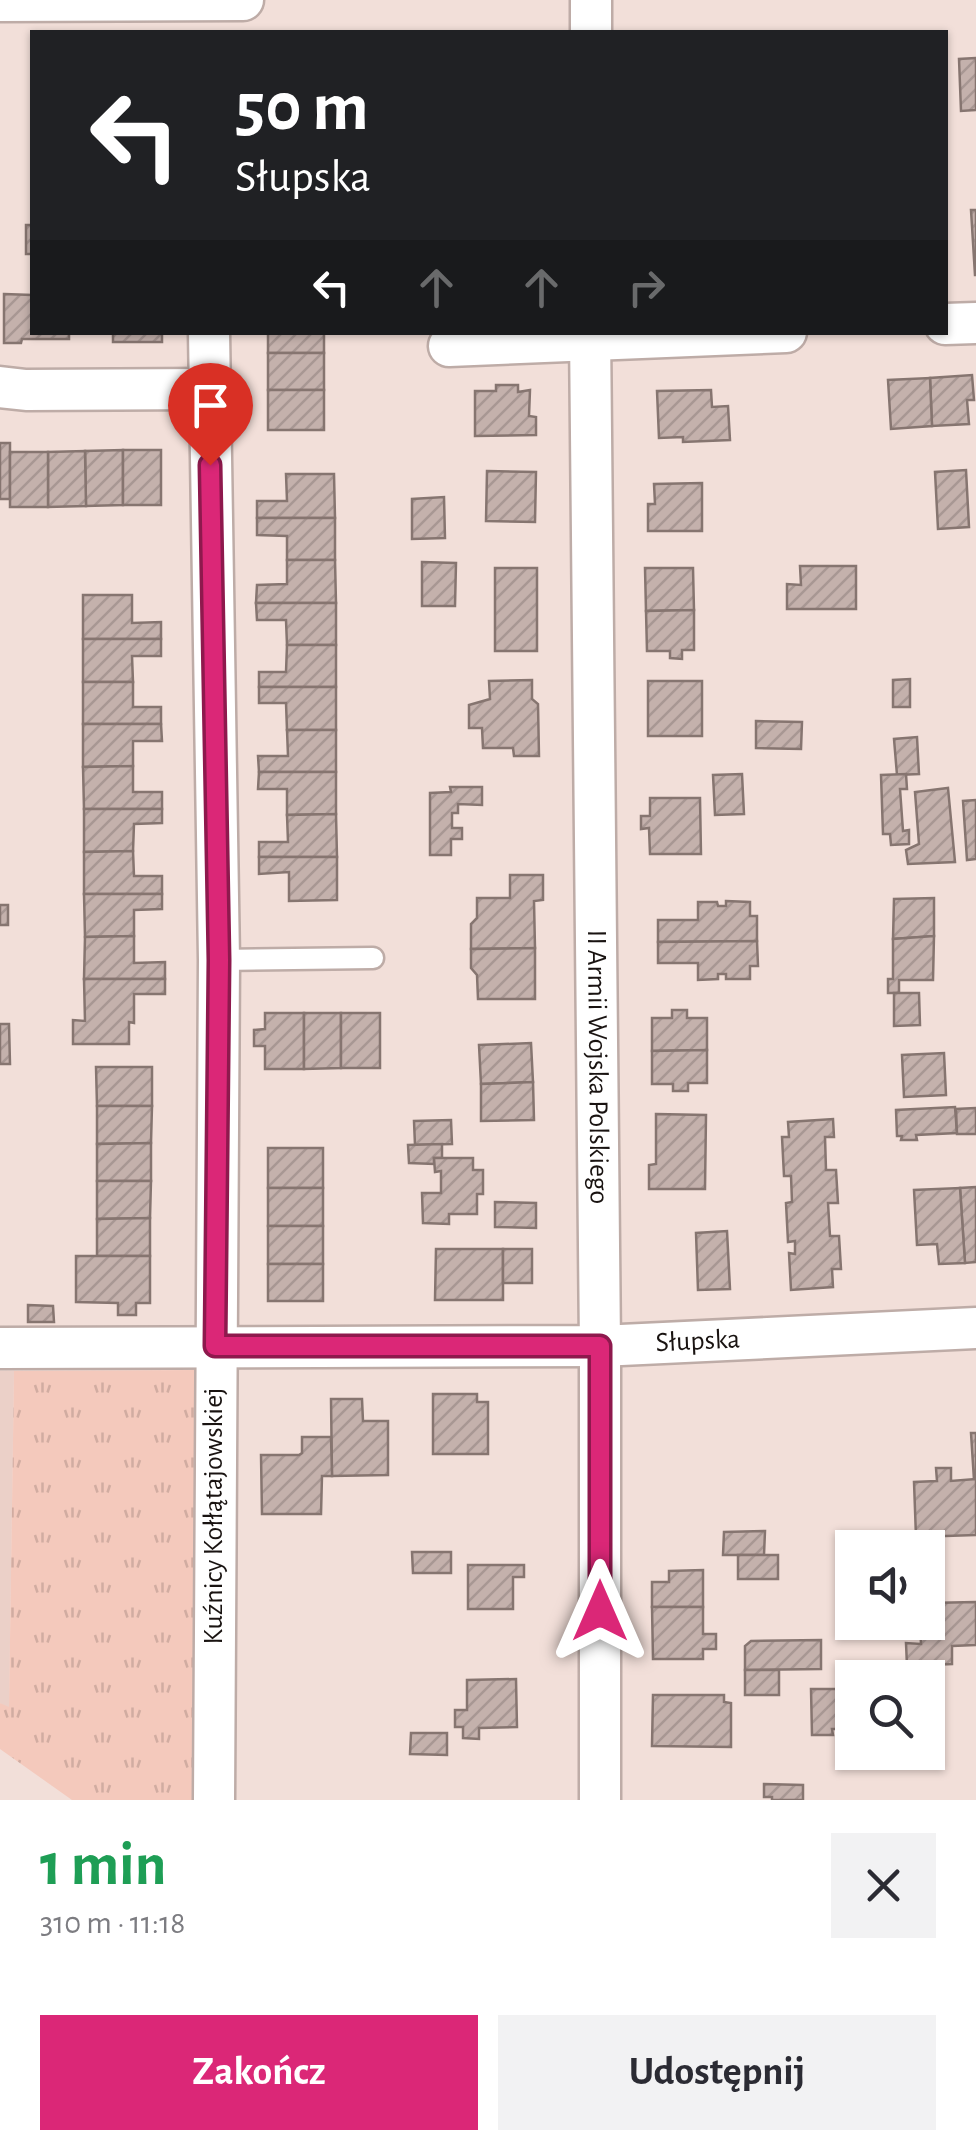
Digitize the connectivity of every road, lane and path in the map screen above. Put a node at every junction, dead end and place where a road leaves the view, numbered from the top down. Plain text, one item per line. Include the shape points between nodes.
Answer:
1 (210, 0) edge
2 (243, 0) edge
3 (591, 0) edge
4 (0, 1) edge
5 (210, 30) edge
6 (590, 30) edge
7 (976, 323) edge
8 (948, 324) edge
9 (208, 335) edge
10 (688, 335) edge
11 (590, 338) edge
12 (449, 346) dead end
13 (0, 387) edge
14 (208, 389) junction
15 (374, 958) dead end
16 (219, 960) junction
17 (976, 1328) edge
18 (215, 1346) junction
19 (600, 1346) junction
20 (0, 1348) edge
21 (214, 1800) edge
22 (600, 1800) edge

1 - 2 street
1 - 4 street
1 - 5 street
3 - 6 street
7 - 8 street
9 - 14 street, Kuźnicy Kołłątajowskiej
10 - 11 street
11 - 12 street
11 - 19 street, II Armii Wojska Polskiego
13 - 14 street
14 - 16 street, Kuźnicy Kołłątajowskiej
15 - 16 lane
16 - 18 street, Kuźnicy Kołłątajowskiej
17 - 19 street, Słupska
18 - 19 street, Słupska
18 - 20 street, Słupska
18 - 21 street, Kuźnicy Kołłątajowskiej
19 - 22 street, II Armii Wojska Polskiego

